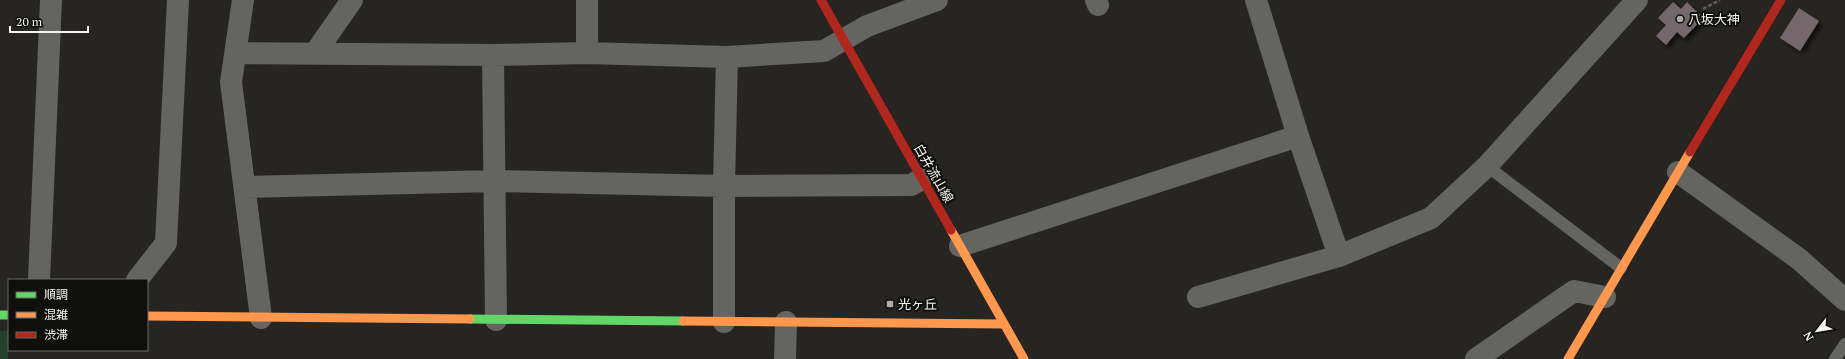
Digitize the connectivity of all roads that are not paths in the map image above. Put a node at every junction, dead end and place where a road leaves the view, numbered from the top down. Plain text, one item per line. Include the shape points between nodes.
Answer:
1 (50, 0) edge
2 (178, 0) edge
3 (243, 0) edge
4 (352, 0) edge
5 (587, 0) edge
6 (821, 0) edge
7 (937, 0) edge
8 (1256, 0) edge
9 (1637, 0) edge
10 (1781, 0) edge
11 (843, 40) junction
12 (236, 53) junction
13 (315, 53) junction
14 (587, 53) junction
15 (493, 55) junction
16 (727, 57) junction
17 (1298, 136) junction
18 (1487, 166) junction
19 (1678, 172) junction
20 (922, 179) junction
21 (494, 181) junction
22 (724, 186) junction
23 (245, 187) junction
24 (960, 246) junction
25 (1339, 256) junction
26 (1621, 268) junction
27 (38, 279) edge
28 (138, 279) edge
29 (1198, 297) dead end
30 (1605, 297) junction
31 (1845, 300) edge
32 (148, 316) edge
33 (261, 318) junction
34 (496, 320) junction
35 (724, 322) junction
36 (786, 322) junction
37 (1003, 324) junction
38 (1845, 344) edge
39 (785, 359) edge
40 (1024, 359) edge
41 (1476, 359) edge
42 (1568, 359) edge
43 (1835, 359) edge

1 - 27 street
2 - 28 street via 166,243
3 - 12 street
4 - 13 street
5 - 14 street
6 - 11 street, 白井流山線
7 - 11 street via 867,26
8 - 17 street
9 - 18 street
10 - 19 street
11 - 16 street via 824,51
11 - 20 street, 白井流山線
12 - 13 street
12 - 23 street via 231,82
13 - 15 street
14 - 15 street
14 - 16 street
15 - 21 street
16 - 22 street
17 - 24 street
17 - 25 street
18 - 25 street via 1431,218
18 - 26 lane
19 - 26 street
19 - 31 street via 1800,258
20 - 22 street via 911,185
20 - 24 street, 白井流山線
21 - 22 street
21 - 23 street
21 - 34 street
22 - 35 street
23 - 33 street
24 - 37 street, 白井流山線
25 - 29 street
26 - 30 street
30 - 41 street via 1574,291
30 - 42 street
32 - 33 street
33 - 34 street
34 - 35 street
35 - 36 street
36 - 37 street
36 - 39 street
37 - 40 street, 白井流山線
38 - 43 lane

